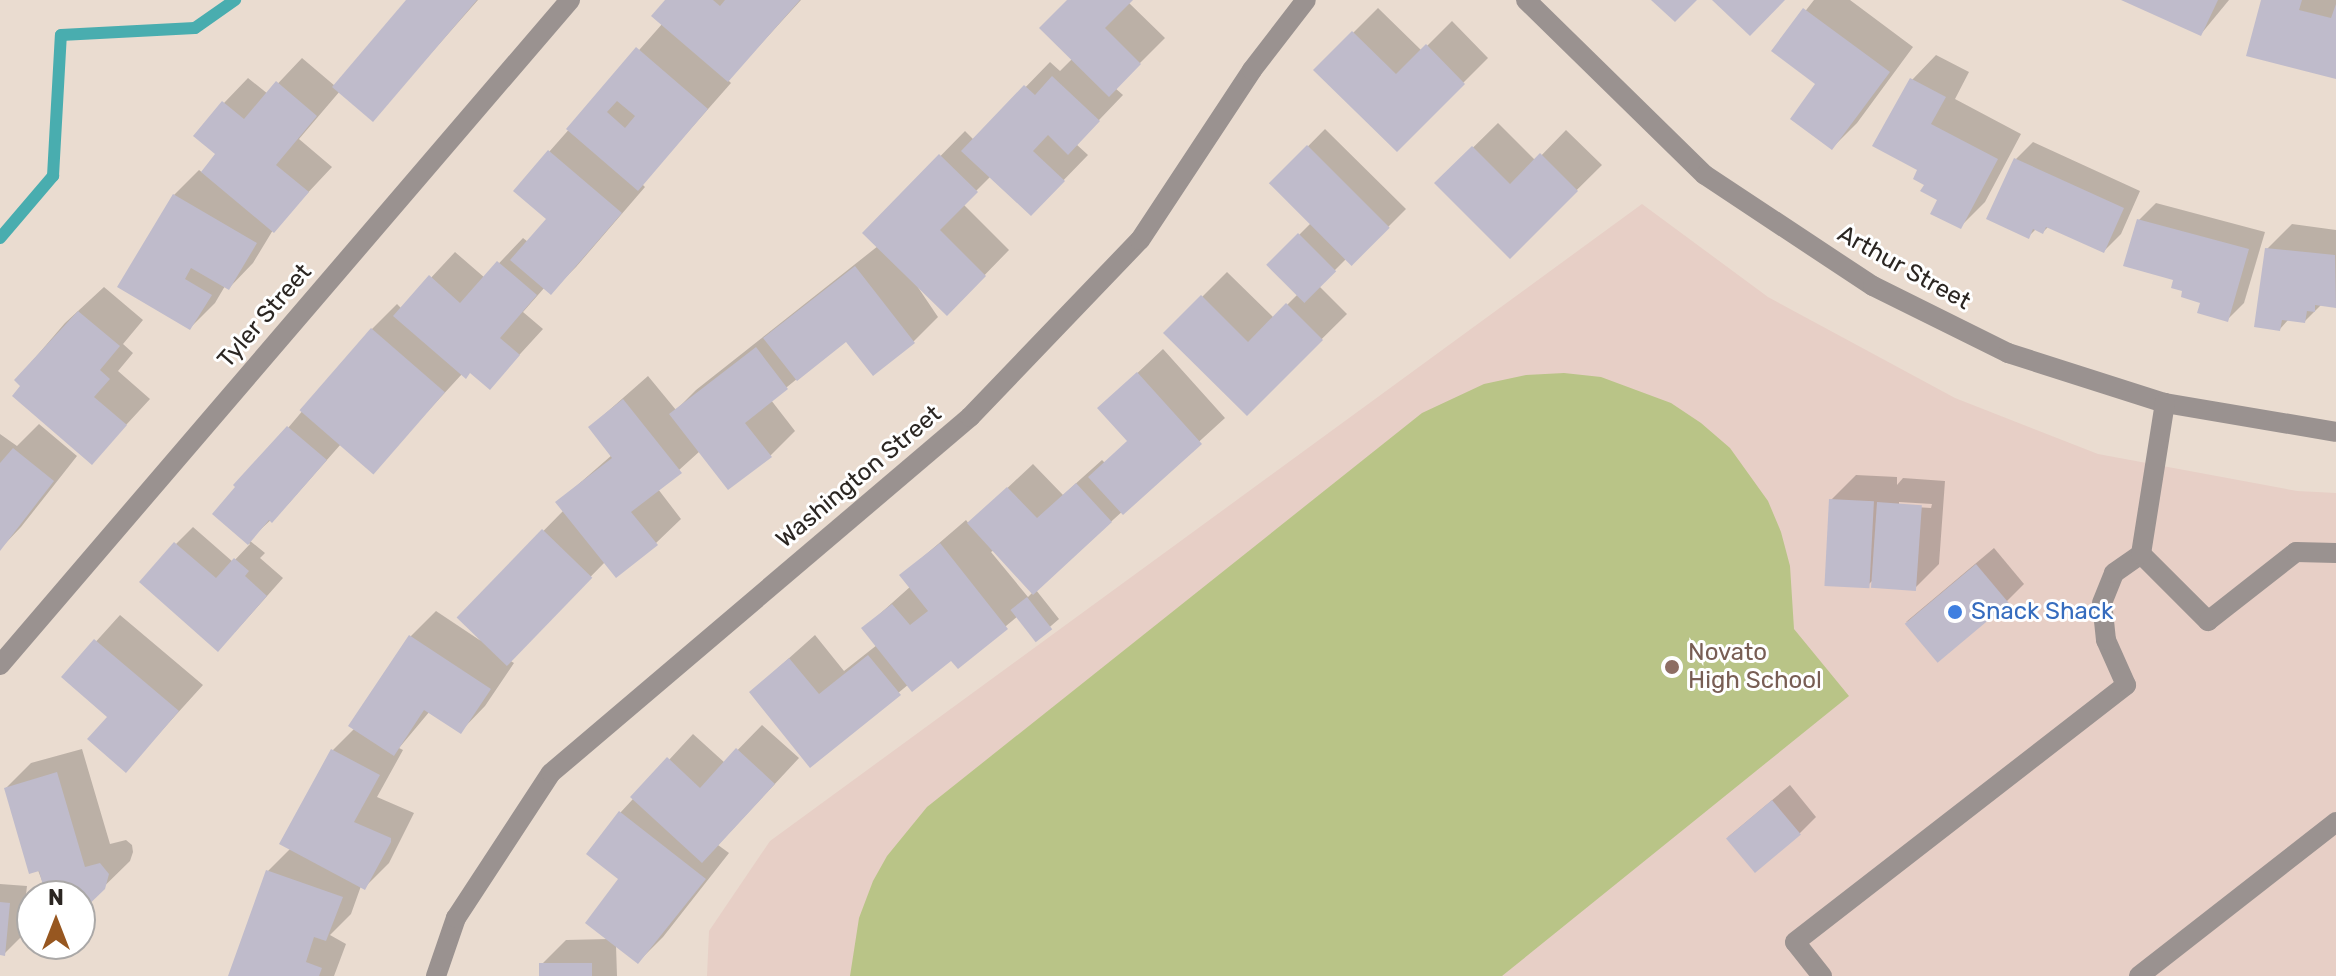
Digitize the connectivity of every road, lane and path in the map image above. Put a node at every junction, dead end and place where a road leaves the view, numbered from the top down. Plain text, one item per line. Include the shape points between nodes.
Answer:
1 (570, 0) edge
2 (1306, 0) edge
3 (1526, 0) edge
4 (2165, 403) junction
5 (2336, 432) edge
6 (2336, 553) edge
7 (2141, 554) junction
8 (0, 665) edge
9 (2336, 822) edge
10 (436, 976) edge
11 (1822, 976) edge
12 (2139, 976) edge

1 - 8 street, Tyler Street
2 - 10 street, Washington Street via 1252,70 1140,240 981,406 551,773 456,918
3 - 4 street, Arthur Street via 1705,175 1873,286 2008,353
4 - 5 street, Arthur Street
4 - 7 street
6 - 7 street via 2296,552 2208,621
7 - 11 street via 2114,573 2102,603 2106,640 2126,685 1795,942
9 - 12 street

